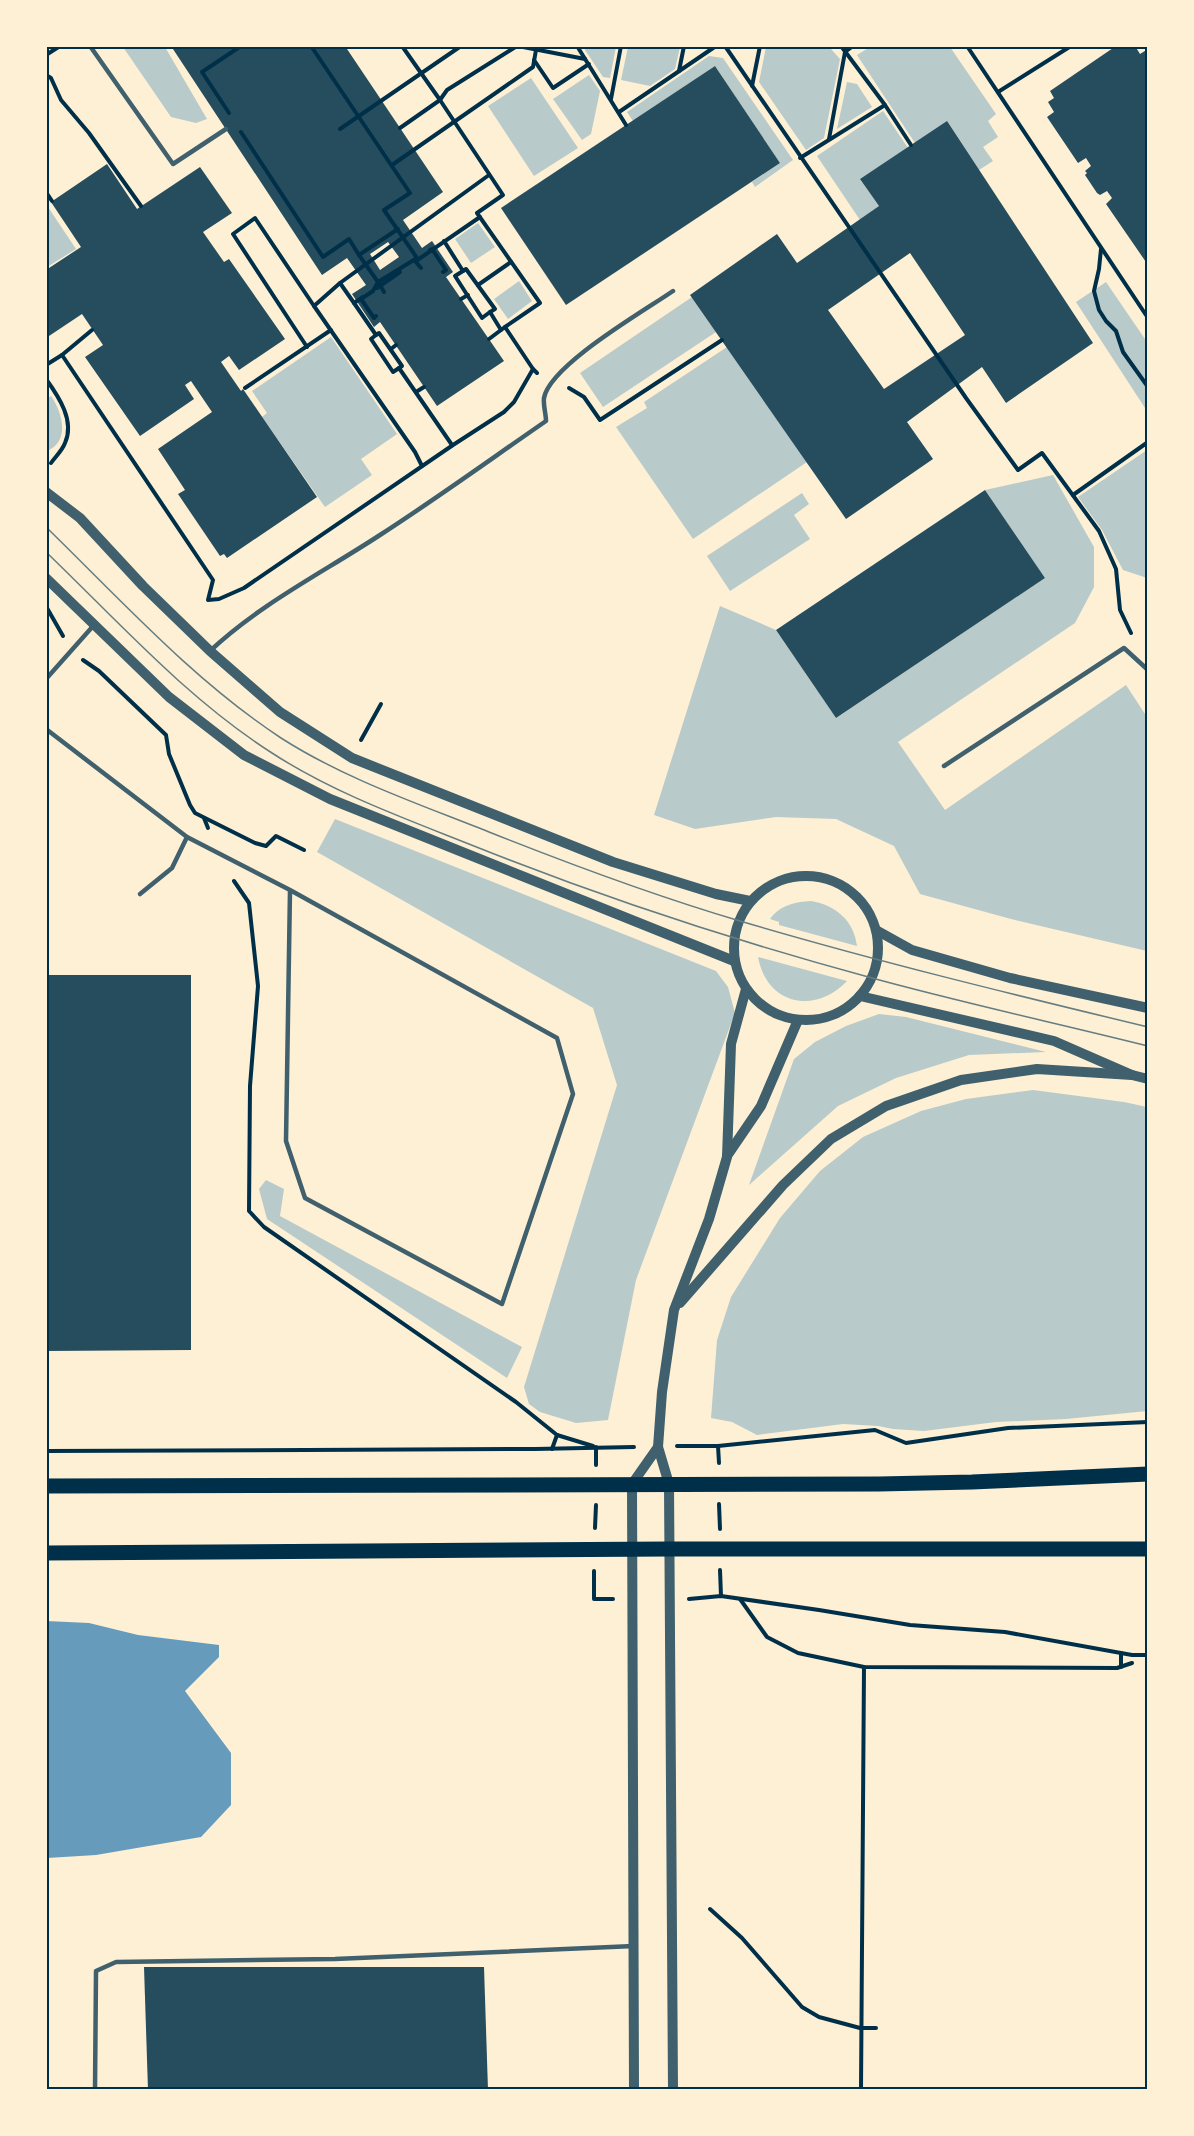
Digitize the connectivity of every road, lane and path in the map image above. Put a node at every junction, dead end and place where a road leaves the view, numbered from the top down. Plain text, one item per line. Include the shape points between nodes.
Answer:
1 (60, 46) edge
2 (90, 46) edge
3 (241, 46) edge
4 (310, 46) edge
5 (402, 46) edge
6 (461, 46) edge
7 (517, 46) edge
8 (621, 46) edge
9 (684, 46) edge
10 (716, 46) edge
11 (725, 46) edge
12 (760, 46) edge
13 (841, 46) edge
14 (854, 46) edge
15 (967, 46) edge
16 (1071, 46) edge
17 (579, 47) edge
18 (536, 50) junction
19 (845, 52) junction
20 (46, 55) edge
21 (534, 59) junction
22 (586, 60) junction
23 (589, 64) junction
24 (679, 72) junction
25 (46, 75) edge
26 (752, 87) junction
27 (998, 92) junction
28 (440, 99) junction
29 (611, 100) junction
30 (885, 105) junction
31 (619, 112) junction
32 (358, 116) junction
33 (234, 121) dead end
34 (627, 125) dead end
35 (400, 128) dead end
36 (226, 129) dead end
37 (340, 129) dead end
38 (240, 131) dead end
39 (829, 140) junction
40 (911, 145) dead end
41 (800, 158) junction
42 (392, 165) junction
43 (489, 175) junction
44 (46, 192) edge
45 (52, 201) dead end
46 (141, 206) dead end
47 (480, 217) junction
48 (397, 227) junction
49 (444, 241) junction
50 (1102, 249) junction
51 (358, 253) junction
52 (416, 260) junction
53 (511, 262) junction
54 (421, 268) dead end
55 (463, 271) junction
56 (443, 272) dead end
57 (340, 283) junction
58 (379, 284) junction
59 (478, 285) junction
60 (673, 291) dead end
61 (384, 292) dead end
62 (468, 295) junction
63 (461, 299) dead end
64 (354, 303) junction
65 (314, 306) junction
66 (490, 312) junction
67 (376, 316) dead end
68 (1148, 318) edge
69 (506, 327) junction
70 (93, 330) dead end
71 (331, 330) junction
72 (501, 330) junction
73 (376, 335) junction
74 (489, 339) dead end
75 (722, 340) dead end
76 (396, 345) dead end
77 (308, 347) junction
78 (391, 349) junction
79 (62, 355) junction
80 (46, 365) edge
81 (399, 368) junction
82 (46, 379) edge
83 (565, 386) dead end
84 (424, 387) dead end
85 (1148, 387) edge
86 (245, 388) dead end
87 (416, 392) junction
88 (1148, 442) edge
89 (453, 445) junction
90 (51, 464) dead end
91 (422, 466) junction
92 (46, 492) edge
93 (1073, 495) junction
94 (46, 578) edge
95 (46, 608) edge
96 (94, 625) junction
97 (61, 633) dead end
98 (1134, 638) dead end
99 (210, 651) junction
100 (85, 663) dead end
101 (1148, 670) edge
102 (46, 679) edge
103 (381, 704) dead end
104 (46, 729) edge
105 (358, 745) dead end
106 (944, 766) dead end
107 (187, 837) junction
108 (304, 850) dead end
109 (290, 890) junction
110 (140, 894) dead end
111 (750, 901) junction
112 (876, 930) junction
113 (734, 961) junction
114 (746, 989) junction
115 (860, 996) junction
116 (1148, 1008) edge
117 (798, 1020) junction
118 (1132, 1075) junction
119 (1148, 1079) edge
120 (727, 1157) junction
121 (674, 1310) junction
122 (1148, 1422) edge
123 (557, 1435) dead end
124 (658, 1447) junction
125 (552, 1449) junction
126 (46, 1451) edge
127 (1148, 1474) edge
128 (596, 1484) junction
129 (632, 1484) junction
130 (669, 1484) junction
131 (719, 1484) junction
132 (46, 1486) edge
133 (632, 1549) junction
134 (669, 1549) junction
135 (720, 1549) junction
136 (1147, 1549) edge
137 (595, 1550) junction
138 (46, 1553) edge
139 (1148, 1569) edge
140 (721, 1596) junction
141 (616, 1599) dead end
142 (700, 1599) dead end
143 (739, 1599) junction
144 (1121, 1653) junction
145 (1148, 1655) edge
146 (1132, 1663) dead end
147 (1121, 1666) junction
148 (864, 1667) junction
149 (710, 1909) dead end
150 (634, 1946) junction
151 (860, 2028) junction
152 (876, 2028) dead end
153 (96, 2090) edge
154 (634, 2090) edge
155 (673, 2090) edge
156 (861, 2090) edge

1 - 20 path
2 - 36 lane via 173,164
3 - 33 path via 202,72
4 - 32 path
5 - 28 path
6 - 32 path
7 - 18 path
7 - 28 path via 447,90
8 - 29 path
9 - 24 path
10 - 24 path
11 - 26 path
12 - 26 path
13 - 19 path
14 - 19 path
15 - 27 path
16 - 27 path
17 - 22 path
18 - 21 path
18 - 22 path
19 - 30 path
19 - 39 path
21 - 23 path via 553,88
21 - 42 path via 532,67
22 - 23 path
23 - 29 path
24 - 31 path
25 - 46 path
26 - 41 path
27 - 50 path
28 - 35 path
28 - 43 path
29 - 31 path
30 - 39 path
30 - 40 path
31 - 34 path
32 - 37 path
32 - 42 path
38 - 51 path via 323,257 349,239
39 - 41 path
41 - 93 path via 1018,470 1042,453
42 - 48 path via 410,193 384,210
43 - 47 path via 502,195 477,213
43 - 57 path
44 - 45 path
47 - 49 path
47 - 53 path
48 - 51 path
48 - 52 path
49 - 52 path
49 - 55 path
50 - 68 path
50 - 85 path via 1094,291 1099,310 1116,331 1122,352
51 - 58 path
52 - 54 path
52 - 56 path via 432,249 446,270
52 - 58 path
53 - 59 path
53 - 69 path via 540,303
55 - 59 path via 466,269
55 - 62 path via 455,276
57 - 64 path
57 - 65 path
58 - 61 path
58 - 64 path
58 - 67 path via 361,299
59 - 66 path via 495,309
60 - 99 lane via 571,360 552,380 544,398 546,421 380,535 284,594 231,631
62 - 63 path
62 - 66 path via 482,318
64 - 73 path
65 - 71 path
65 - 77 path via 255,218 233,234
66 - 72 path
69 - 72 path
69 - 89 path via 535,371 504,412
70 - 79 path
71 - 77 path
71 - 91 path
72 - 74 path
73 - 78 path via 379,333
73 - 81 path via 371,339 393,372
75 - 83 path via 600,420 584,397
76 - 78 path
77 - 86 path
78 - 81 path via 402,366
79 - 80 path
79 - 91 path via 213,580 208,600 243,588
81 - 87 path
82 - 90 path via 61,401 67,432 64,446
84 - 87 path
87 - 89 path
88 - 93 path
89 - 91 path
92 - 99 street via 80,518
93 - 98 path via 1099,531 1116,569 1120,610
94 - 96 street
95 - 97 path
96 - 102 lane
96 - 113 street via 169,697 243,755 330,799
99 - 111 street via 280,712 352,758 614,862
100 - 108 path via 99,671 166,735 169,754 195,813 255,843 266,846 276,836
101 - 106 lane via 1124,648
103 - 105 path
104 - 107 lane
107 - 109 lane
107 - 110 lane via 172,868
109 - 109 lane via 286,1141 305,1198 502,1304 573,1094 557,1038
111 - 112 street via 771,884 796,875 822,877 846,887 865,906
111 - 113 street via 733,938
112 - 115 street via 878,960
112 - 116 street via 912,950 988,972
113 - 114 street
114 - 117 street via 760,1005
114 - 120 street via 730,1044
115 - 117 street via 843,1010 821,1019
115 - 118 street via 1054,1041
117 - 120 street via 761,1106
118 - 119 street
118 - 121 street via 1036,1069 961,1080 886,1106 831,1139 783,1185
120 - 121 street via 709,1219
121 - 124 street
122 - 131 path via 1008,1428 906,1443 875,1430 718,1446
123 - 125 path
124 - 129 street
124 - 130 street
125 - 126 path
125 - 128 path via 597,1448
127 - 131 main road via 972,1482
128 - 129 main road
128 - 132 main road
128 - 137 path
129 - 130 main road
129 - 133 street
130 - 131 main road
130 - 134 street
131 - 135 path
133 - 134 main road
133 - 137 main road
133 - 150 street
134 - 135 main road
134 - 155 street
135 - 136 main road
135 - 140 path
136 - 139 lane
137 - 138 main road
137 - 141 path via 594,1599
140 - 142 path
140 - 143 path
143 - 144 path via 910,1625 1005,1632
143 - 148 path via 767,1637 798,1653
144 - 145 path
144 - 147 path
146 - 147 path
147 - 148 path
148 - 151 path
149 - 151 path via 742,1938 802,2007 819,2017
150 - 153 lane via 335,1959 116,1962 96,1971
150 - 154 street
151 - 152 path
151 - 156 path

